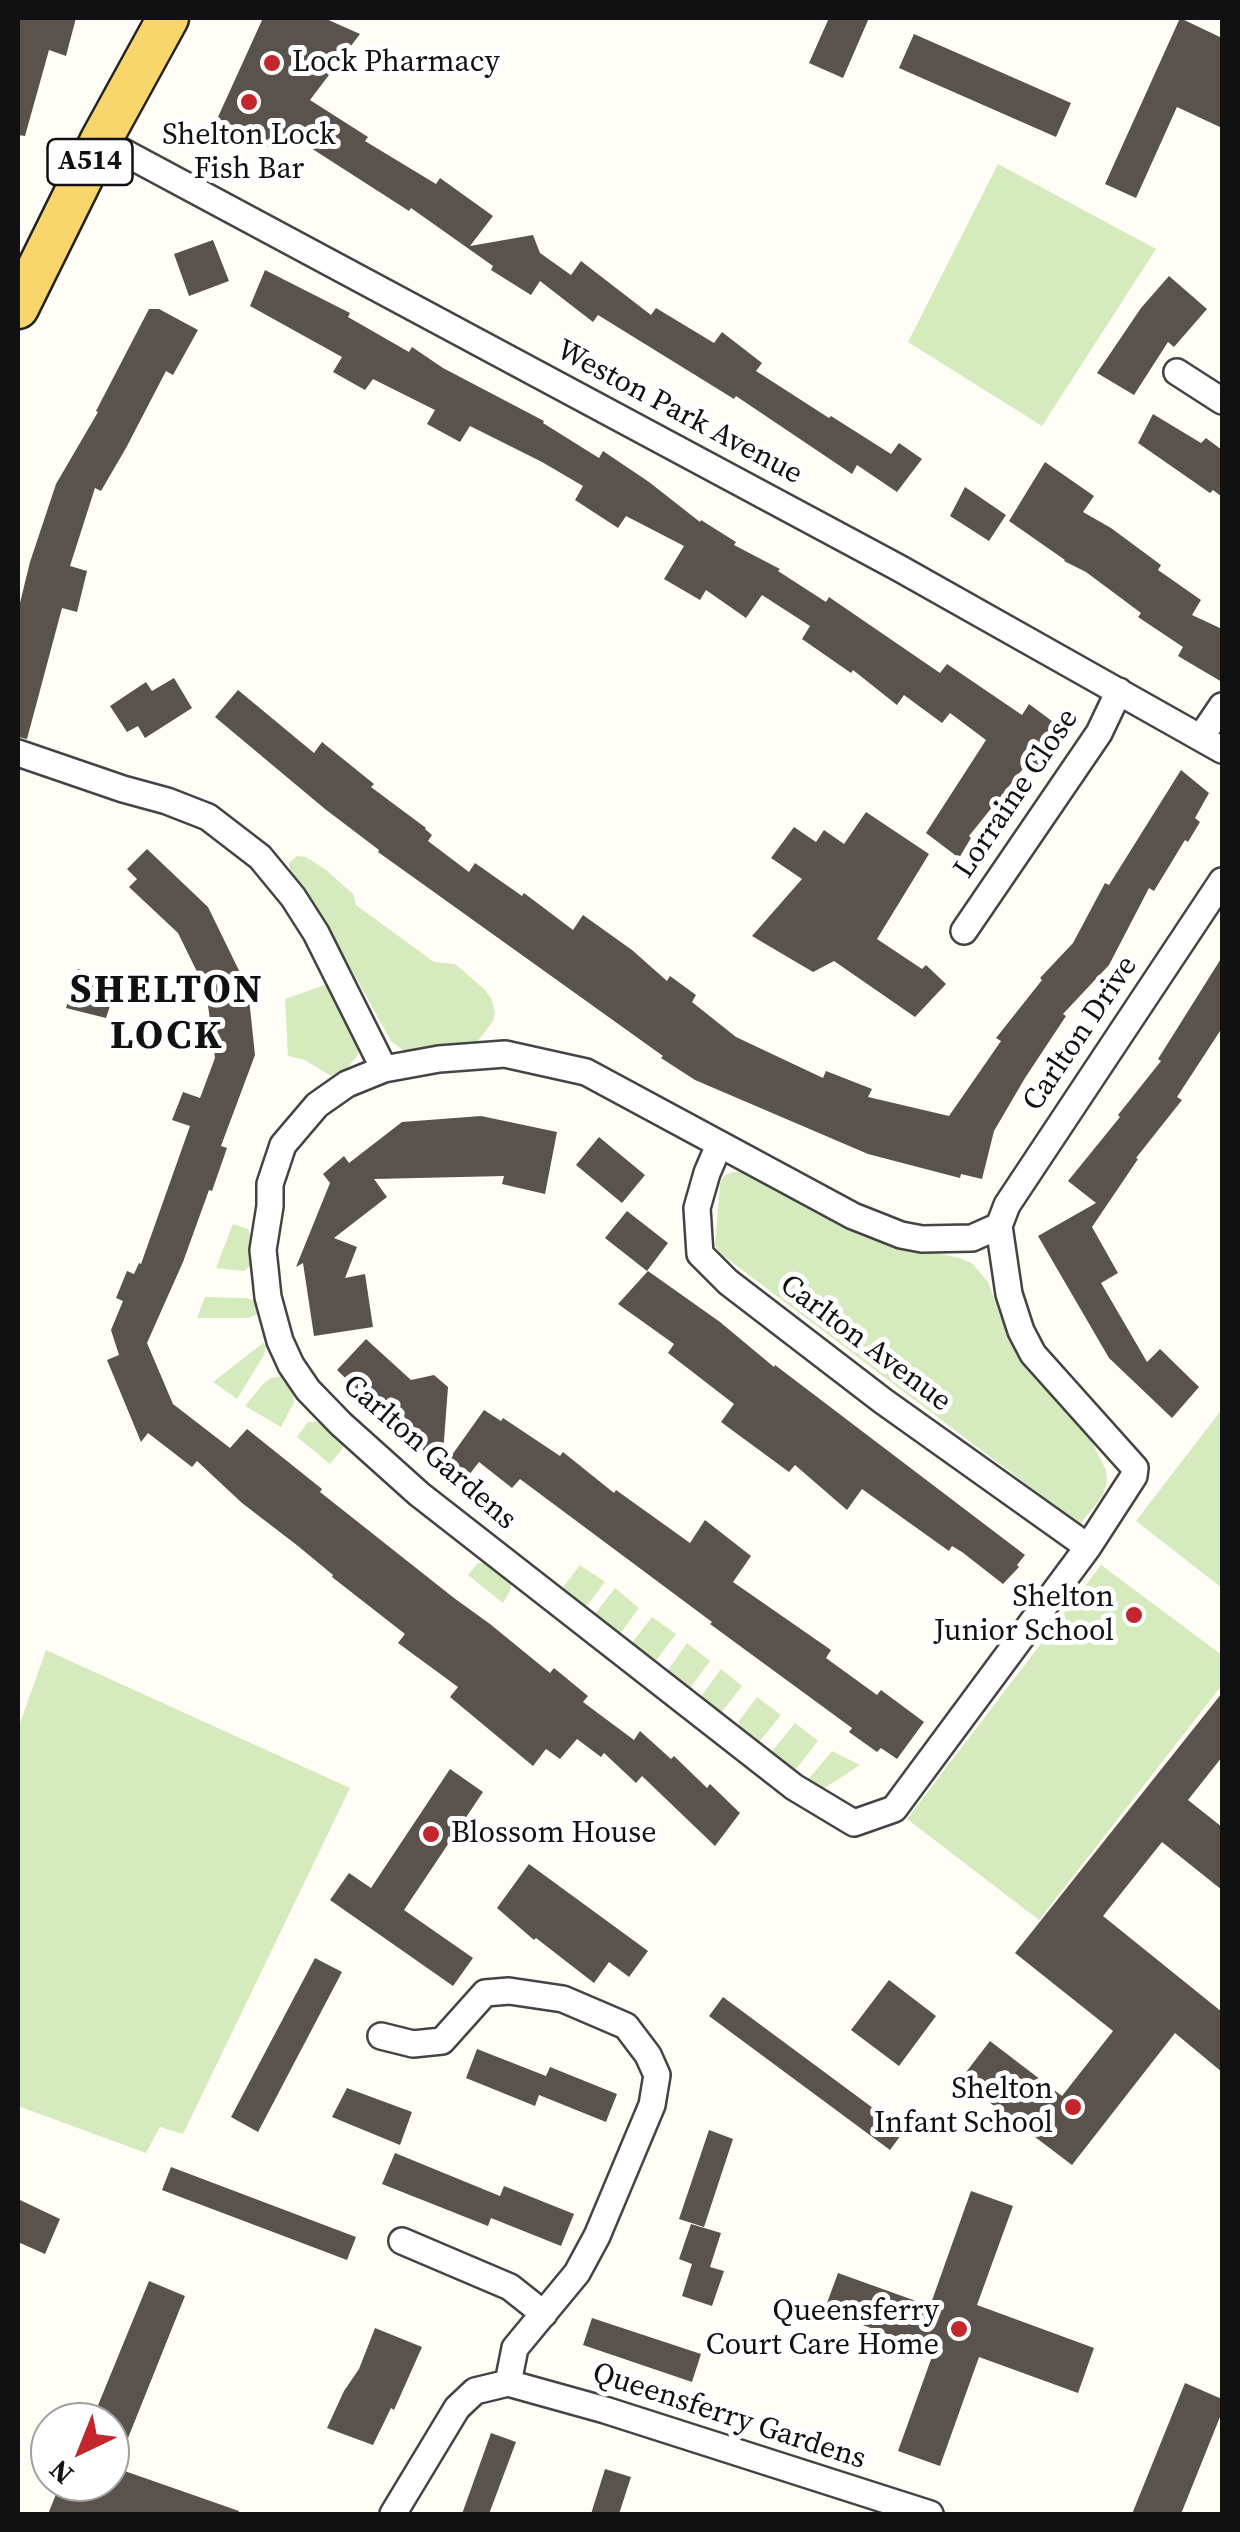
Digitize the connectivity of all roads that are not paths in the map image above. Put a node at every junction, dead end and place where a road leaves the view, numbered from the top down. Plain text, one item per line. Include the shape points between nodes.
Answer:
1 (168, 18) edge
2 (101, 140) junction
3 (18, 308) edge
4 (1177, 372) dead end
5 (1222, 401) edge
6 (1119, 691) junction
7 (1222, 706) edge
8 (1212, 744) edge
9 (18, 753) edge
10 (1222, 881) edge
11 (964, 931) dead end
12 (384, 1069) junction
13 (719, 1145) junction
14 (999, 1226) junction
15 (1088, 1547) junction
16 (381, 2036) dead end
17 (402, 2241) dead end
18 (544, 2314) junction
19 (508, 2384) junction
20 (393, 2514) edge
21 (930, 2514) edge

1 - 2 main road, A514
2 - 3 main road, A514
2 - 6 street, Weston Park Avenue
4 - 5 street
6 - 8 street, Weston Park Avenue
6 - 11 street, Lorraine Close via 1099,733
7 - 8 street
9 - 12 street via 208,818 260,857 316,933
10 - 14 street, Carlton Drive
12 - 13 street via 505,1054 586,1072
12 - 15 street, Carlton Gardens via 317,1105 277,1161 263,1250 268,1297 291,1366 340,1424 412,1488 794,1787 854,1823 894,1809
13 - 14 street via 901,1236 972,1238
13 - 15 street, Carlton Avenue via 697,1208 700,1254 884,1401
14 - 15 street via 1009,1294 1033,1354 1135,1468
16 - 18 street via 412,2044 442,2040 484,1993 509,1991 563,2000 626,2026 648,2055 658,2075 652,2105 597,2236
17 - 18 street via 510,2287
18 - 19 street via 515,2348
19 - 20 street via 475,2390 457,2408
19 - 21 street, Queensferry Gardens

